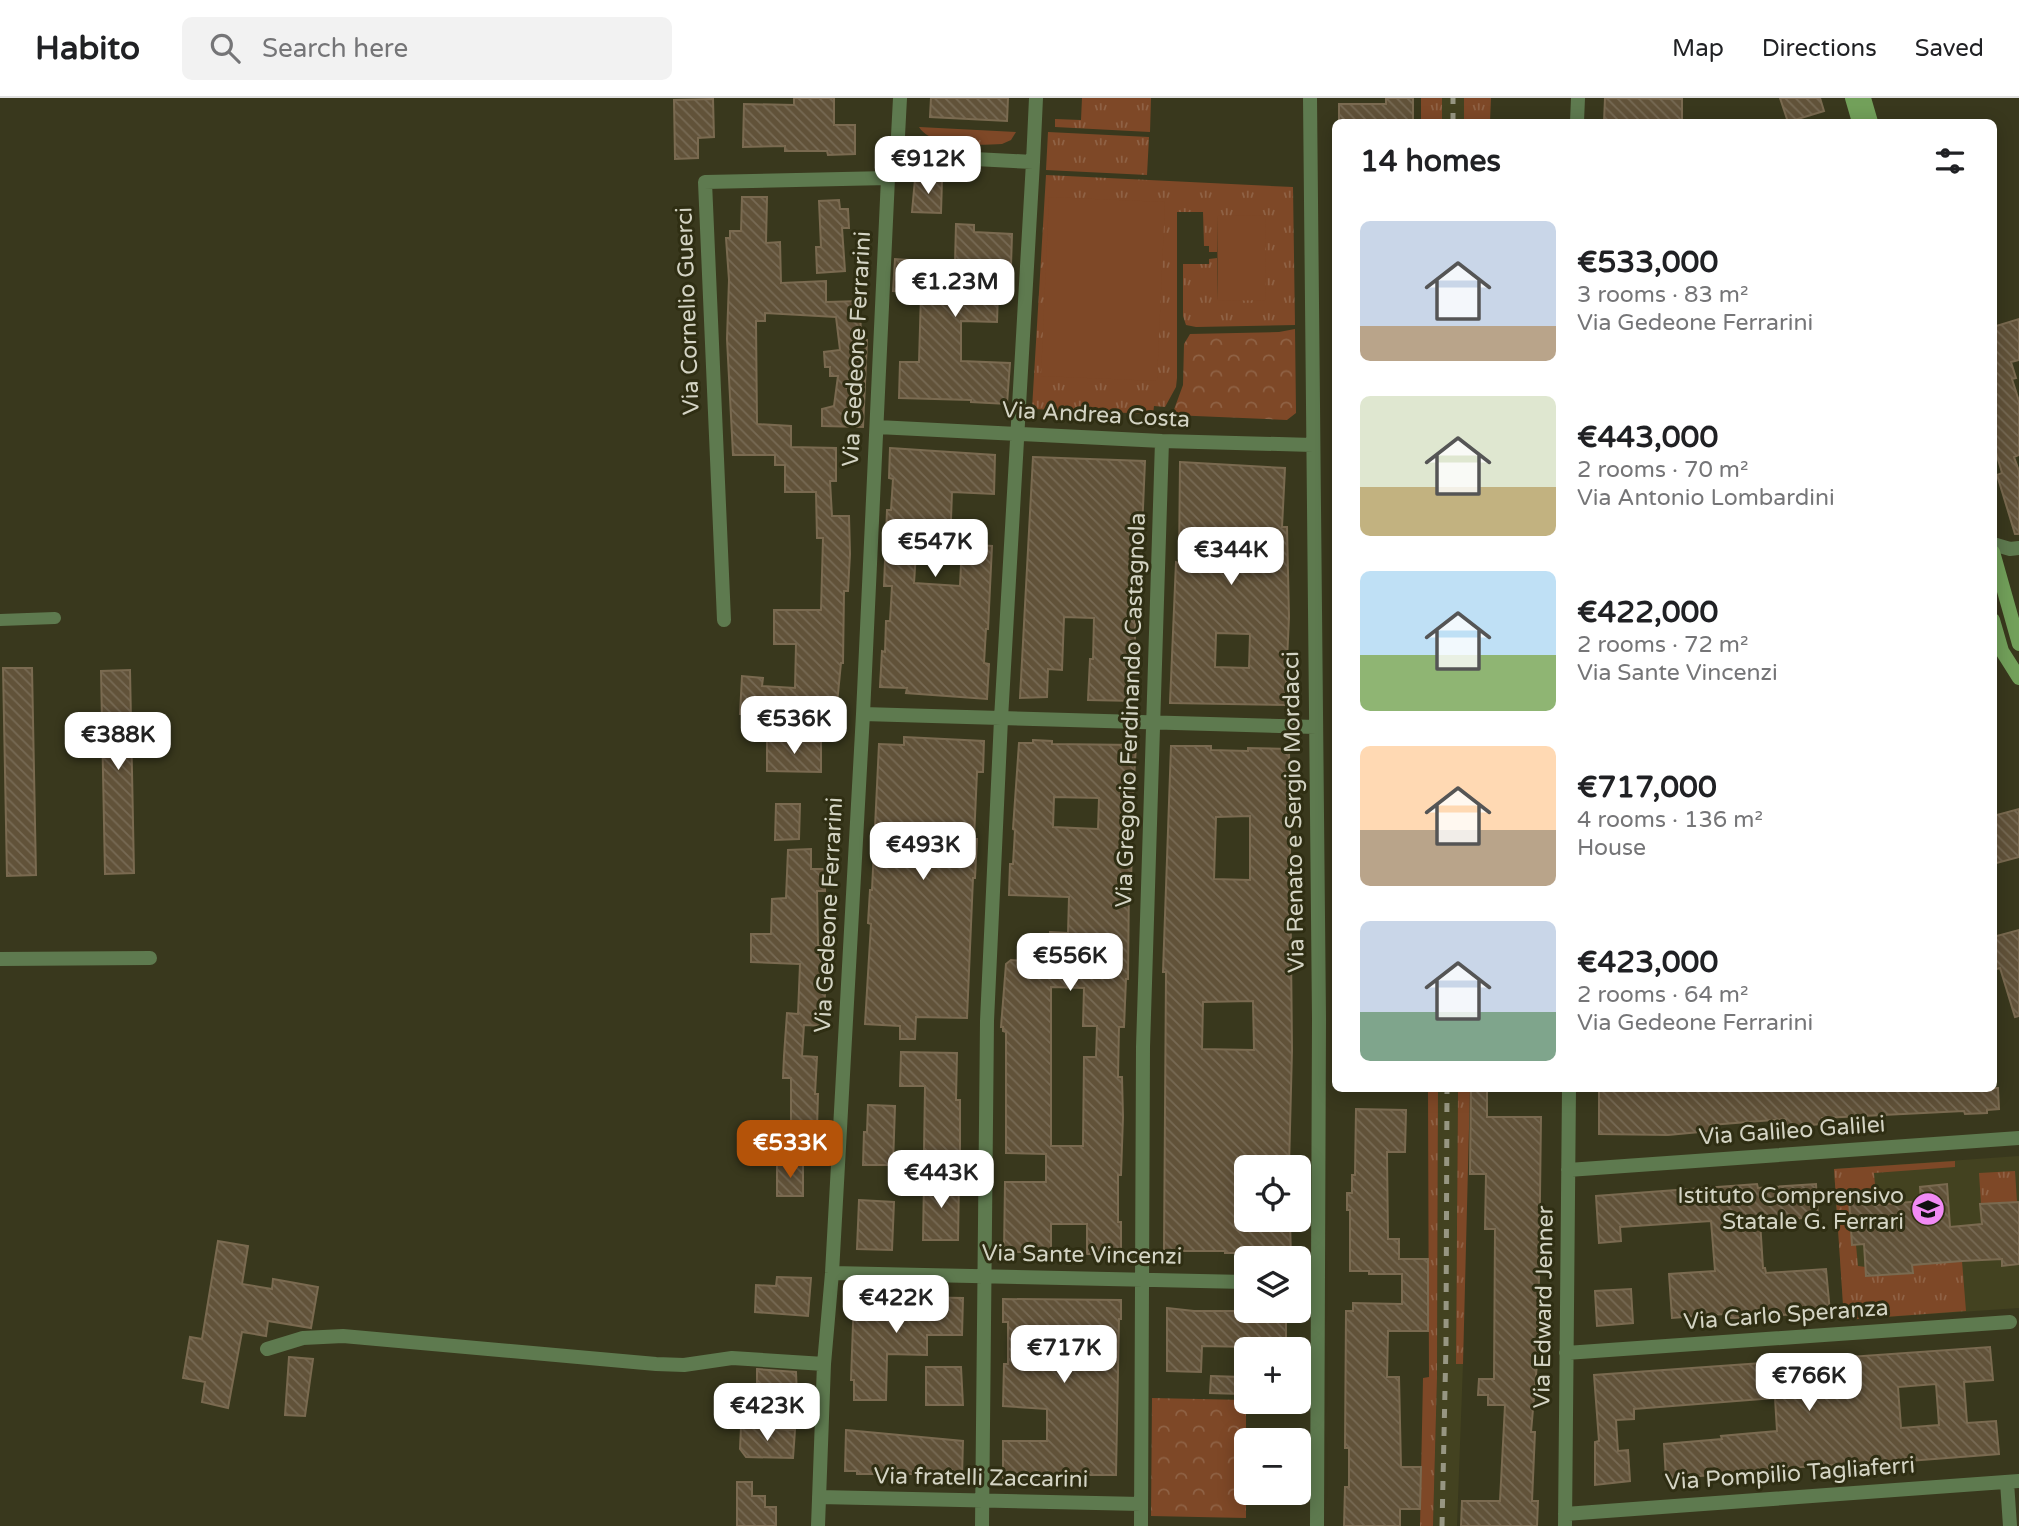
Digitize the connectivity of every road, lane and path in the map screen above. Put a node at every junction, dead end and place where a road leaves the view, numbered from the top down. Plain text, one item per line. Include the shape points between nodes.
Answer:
1 (900, 98) edge
2 (1037, 98) edge
3 (1310, 98) edge
4 (1578, 98) edge
5 (1852, 98) edge
6 (1864, 98) edge
7 (1577, 119) edge
8 (1858, 119) edge
9 (1870, 119) edge
10 (897, 155) junction
11 (1033, 162) junction
12 (888, 178) junction
13 (877, 427) junction
14 (1017, 434) junction
15 (1162, 441) junction
16 (1313, 445) junction
17 (1997, 545) edge
18 (2019, 548) edge
19 (2019, 554) edge
20 (1997, 558) edge
21 (1997, 569) edge
22 (55, 618) dead end
23 (0, 620) edge
24 (724, 620) dead end
25 (1997, 634) edge
26 (2019, 643) edge
27 (2019, 678) edge
28 (863, 714) junction
29 (1001, 719) junction
30 (1153, 723) junction
31 (1317, 727) junction
32 (150, 958) dead end
33 (0, 959) edge
34 (1569, 1092) edge
35 (2019, 1138) edge
36 (1568, 1170) junction
37 (832, 1273) junction
38 (984, 1276) junction
39 (1142, 1279) junction
40 (1234, 1282) edge
41 (1311, 1284) edge
42 (1318, 1284) junction
43 (2010, 1322) dead end
44 (267, 1349) dead end
45 (1566, 1353) junction
46 (824, 1364) junction
47 (2013, 1481) edge
48 (819, 1497) junction
49 (983, 1500) junction
50 (1141, 1504) junction
51 (1565, 1520) edge
52 (818, 1526) edge
53 (982, 1526) edge
54 (1141, 1526) edge
55 (1317, 1526) edge
56 (2010, 1526) edge

1 - 10 street, Via Gedeone Ferrarini
2 - 11 street
3 - 16 street, Via Renato e Sergio Mordacci
4 - 7 street
5 - 8 main road
6 - 9 main road
10 - 11 street
10 - 12 street, Via Gedeone Ferrarini
11 - 14 street
12 - 13 street, Via Gedeone Ferrarini
12 - 24 street, Via Cornelio Guerci via 705,182
13 - 14 street, Via Andrea Costa
13 - 28 street, Via Gedeone Ferrarini
14 - 15 street, Via Andrea Costa
14 - 29 street
15 - 16 street, Via Andrea Costa
15 - 30 street, Via Gregorio Ferdinando Castagnola
16 - 31 street, Via Renato e Sergio Mordacci
17 - 18 street
19 - 20 street
21 - 26 main road
22 - 23 street
25 - 27 main road
28 - 29 street
28 - 37 street, Via Gedeone Ferrarini
29 - 30 street
29 - 38 street via 985,1063
30 - 31 street
30 - 39 street, Via Gregorio Ferdinando Castagnola via 1143,1047
31 - 42 street, Via Renato e Sergio Mordacci
32 - 33 street
34 - 36 street, Via Edward Jenner
35 - 36 street, Via Galileo Galilei
36 - 45 street, Via Edward Jenner
37 - 38 street, Via Sante Vincenzi
37 - 46 street, Via Gedeone Ferrarini
38 - 39 street, Via Sante Vincenzi
38 - 49 street
39 - 40 street, Via Sante Vincenzi
39 - 50 street, Via Gregorio Ferdinando Castagnola
41 - 42 street
42 - 55 street, Via Renato e Sergio Mordacci
43 - 45 street, Via Carlo Speranza
44 - 46 street via 303,1338 343,1336 656,1364 732,1358
45 - 51 street, Via Edward Jenner
46 - 48 street, Via Gedeone Ferrarini
47 - 51 street, Via Pompilio Tagliaferri
47 - 56 street
48 - 49 street, Via fratelli Zaccarini
48 - 52 street, Via Gedeone Ferrarini
49 - 50 street, Via fratelli Zaccarini
49 - 53 street
50 - 54 street, Via Gregorio Ferdinando Castagnola

